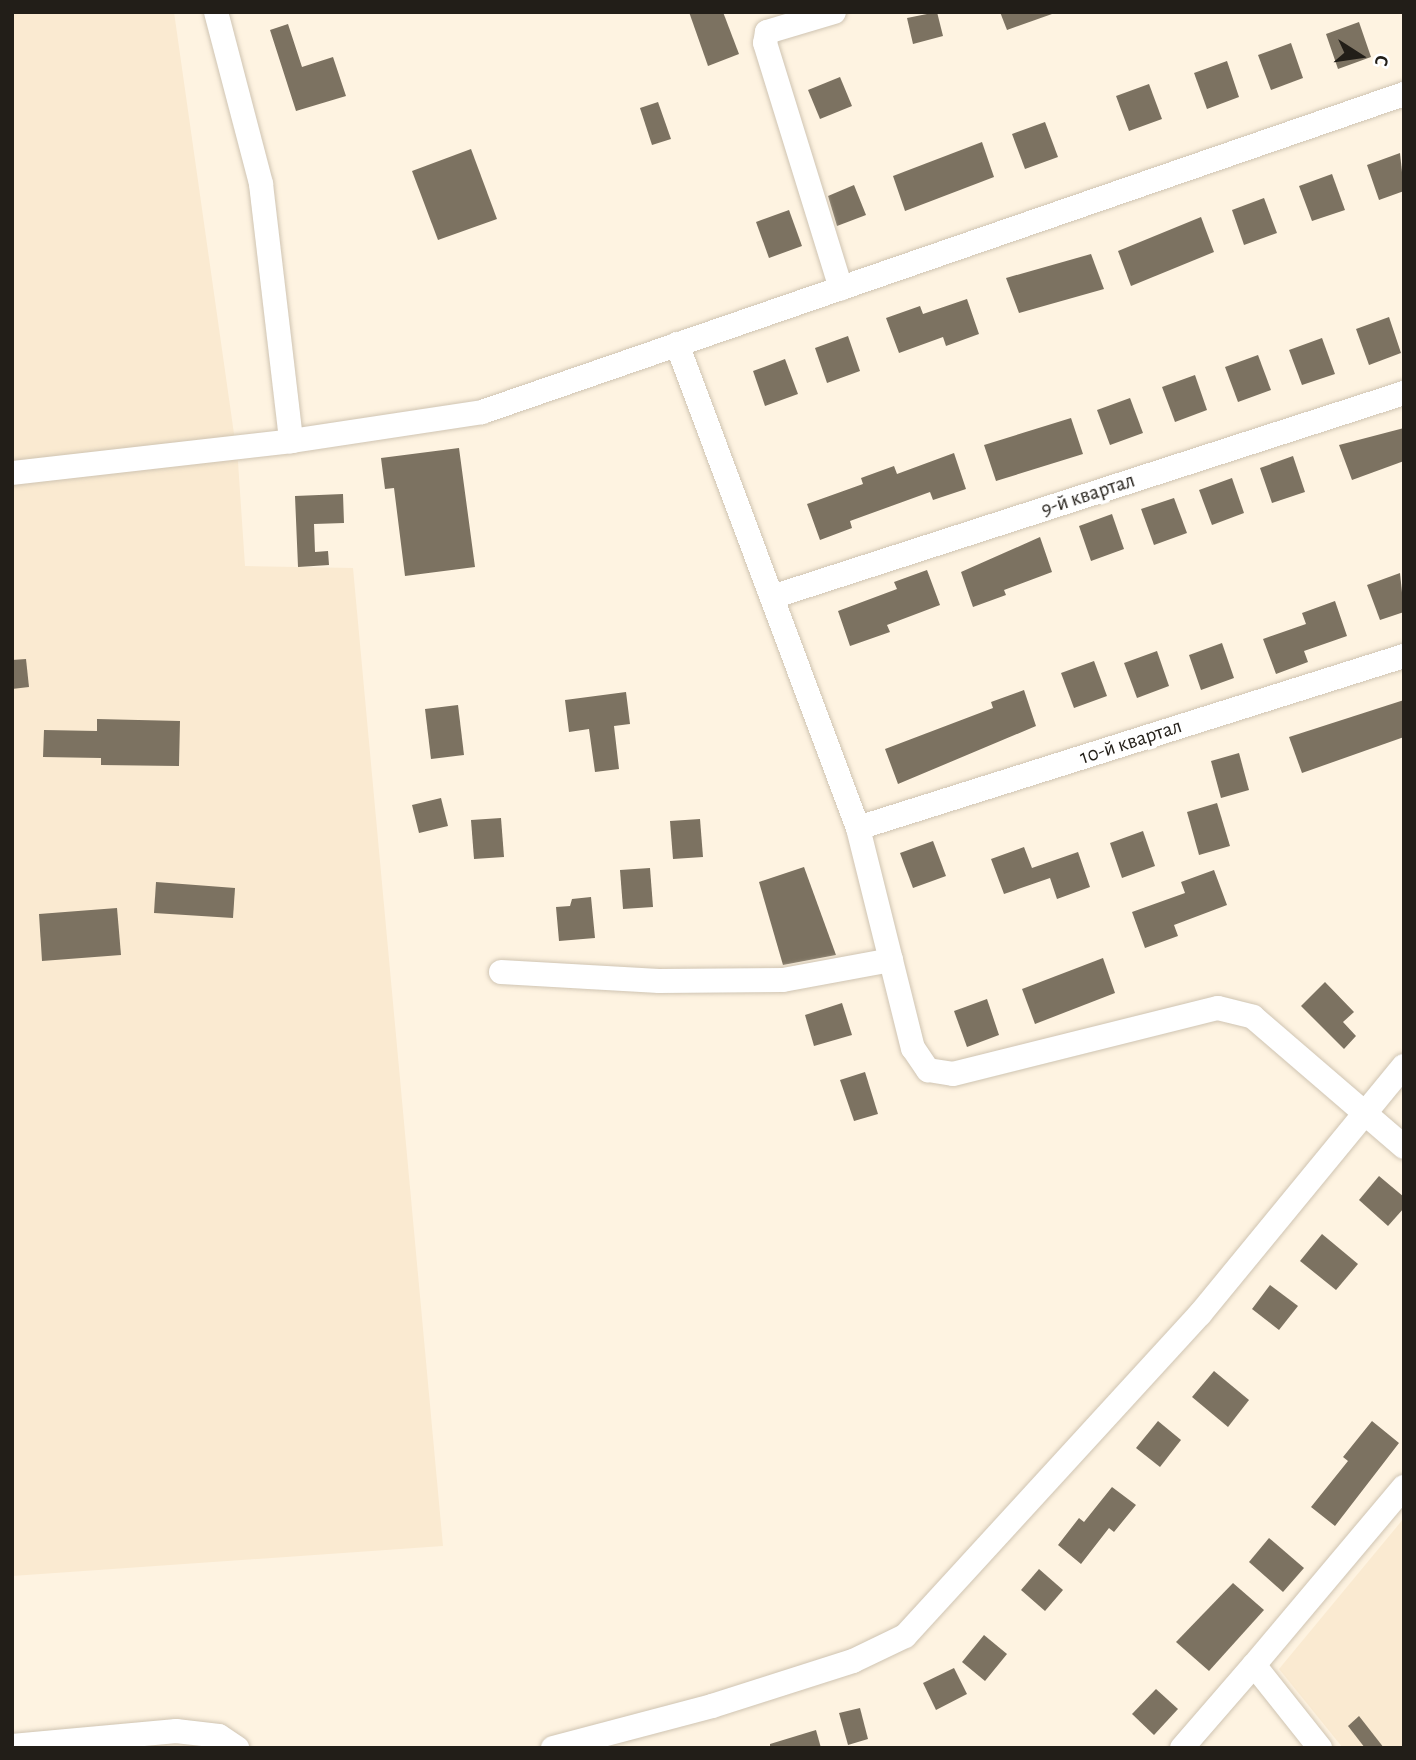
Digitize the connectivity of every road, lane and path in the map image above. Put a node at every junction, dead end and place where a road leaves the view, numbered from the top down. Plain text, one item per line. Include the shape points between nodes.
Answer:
1 (216, 12) edge
2 (834, 12) edge
3 (1404, 94) edge
4 (841, 288) junction
5 (677, 344) junction
6 (1404, 393) edge
7 (291, 441) junction
8 (12, 473) edge
9 (772, 597) junction
10 (1404, 656) edge
11 (858, 828) junction
12 (891, 960) junction
13 (501, 972) dead end
14 (1404, 1066) edge
15 (1364, 1112) junction
16 (1404, 1147) edge
17 (1404, 1487) edge
18 (1254, 1665) junction
19 (12, 1746) edge
20 (237, 1748) edge
21 (553, 1748) edge
22 (1182, 1748) edge
23 (1320, 1748) edge

1 - 7 street via 261,184
2 - 4 street via 767,32 765,43
3 - 4 street
4 - 5 street
5 - 7 street via 482,412
5 - 9 street
6 - 9 street, 9-й квартал
7 - 8 street
9 - 11 street
10 - 11 street, 10-й квартал
11 - 12 street
12 - 13 street via 783,980 659,981
12 - 15 street via 913,1048 928,1070 953,1074 1218,1007 1253,1017
14 - 15 street
15 - 16 street
15 - 21 street via 1200,1314 905,1636 853,1661 712,1706
17 - 18 street
18 - 22 street
18 - 23 street
19 - 20 street via 176,1731 219,1737

